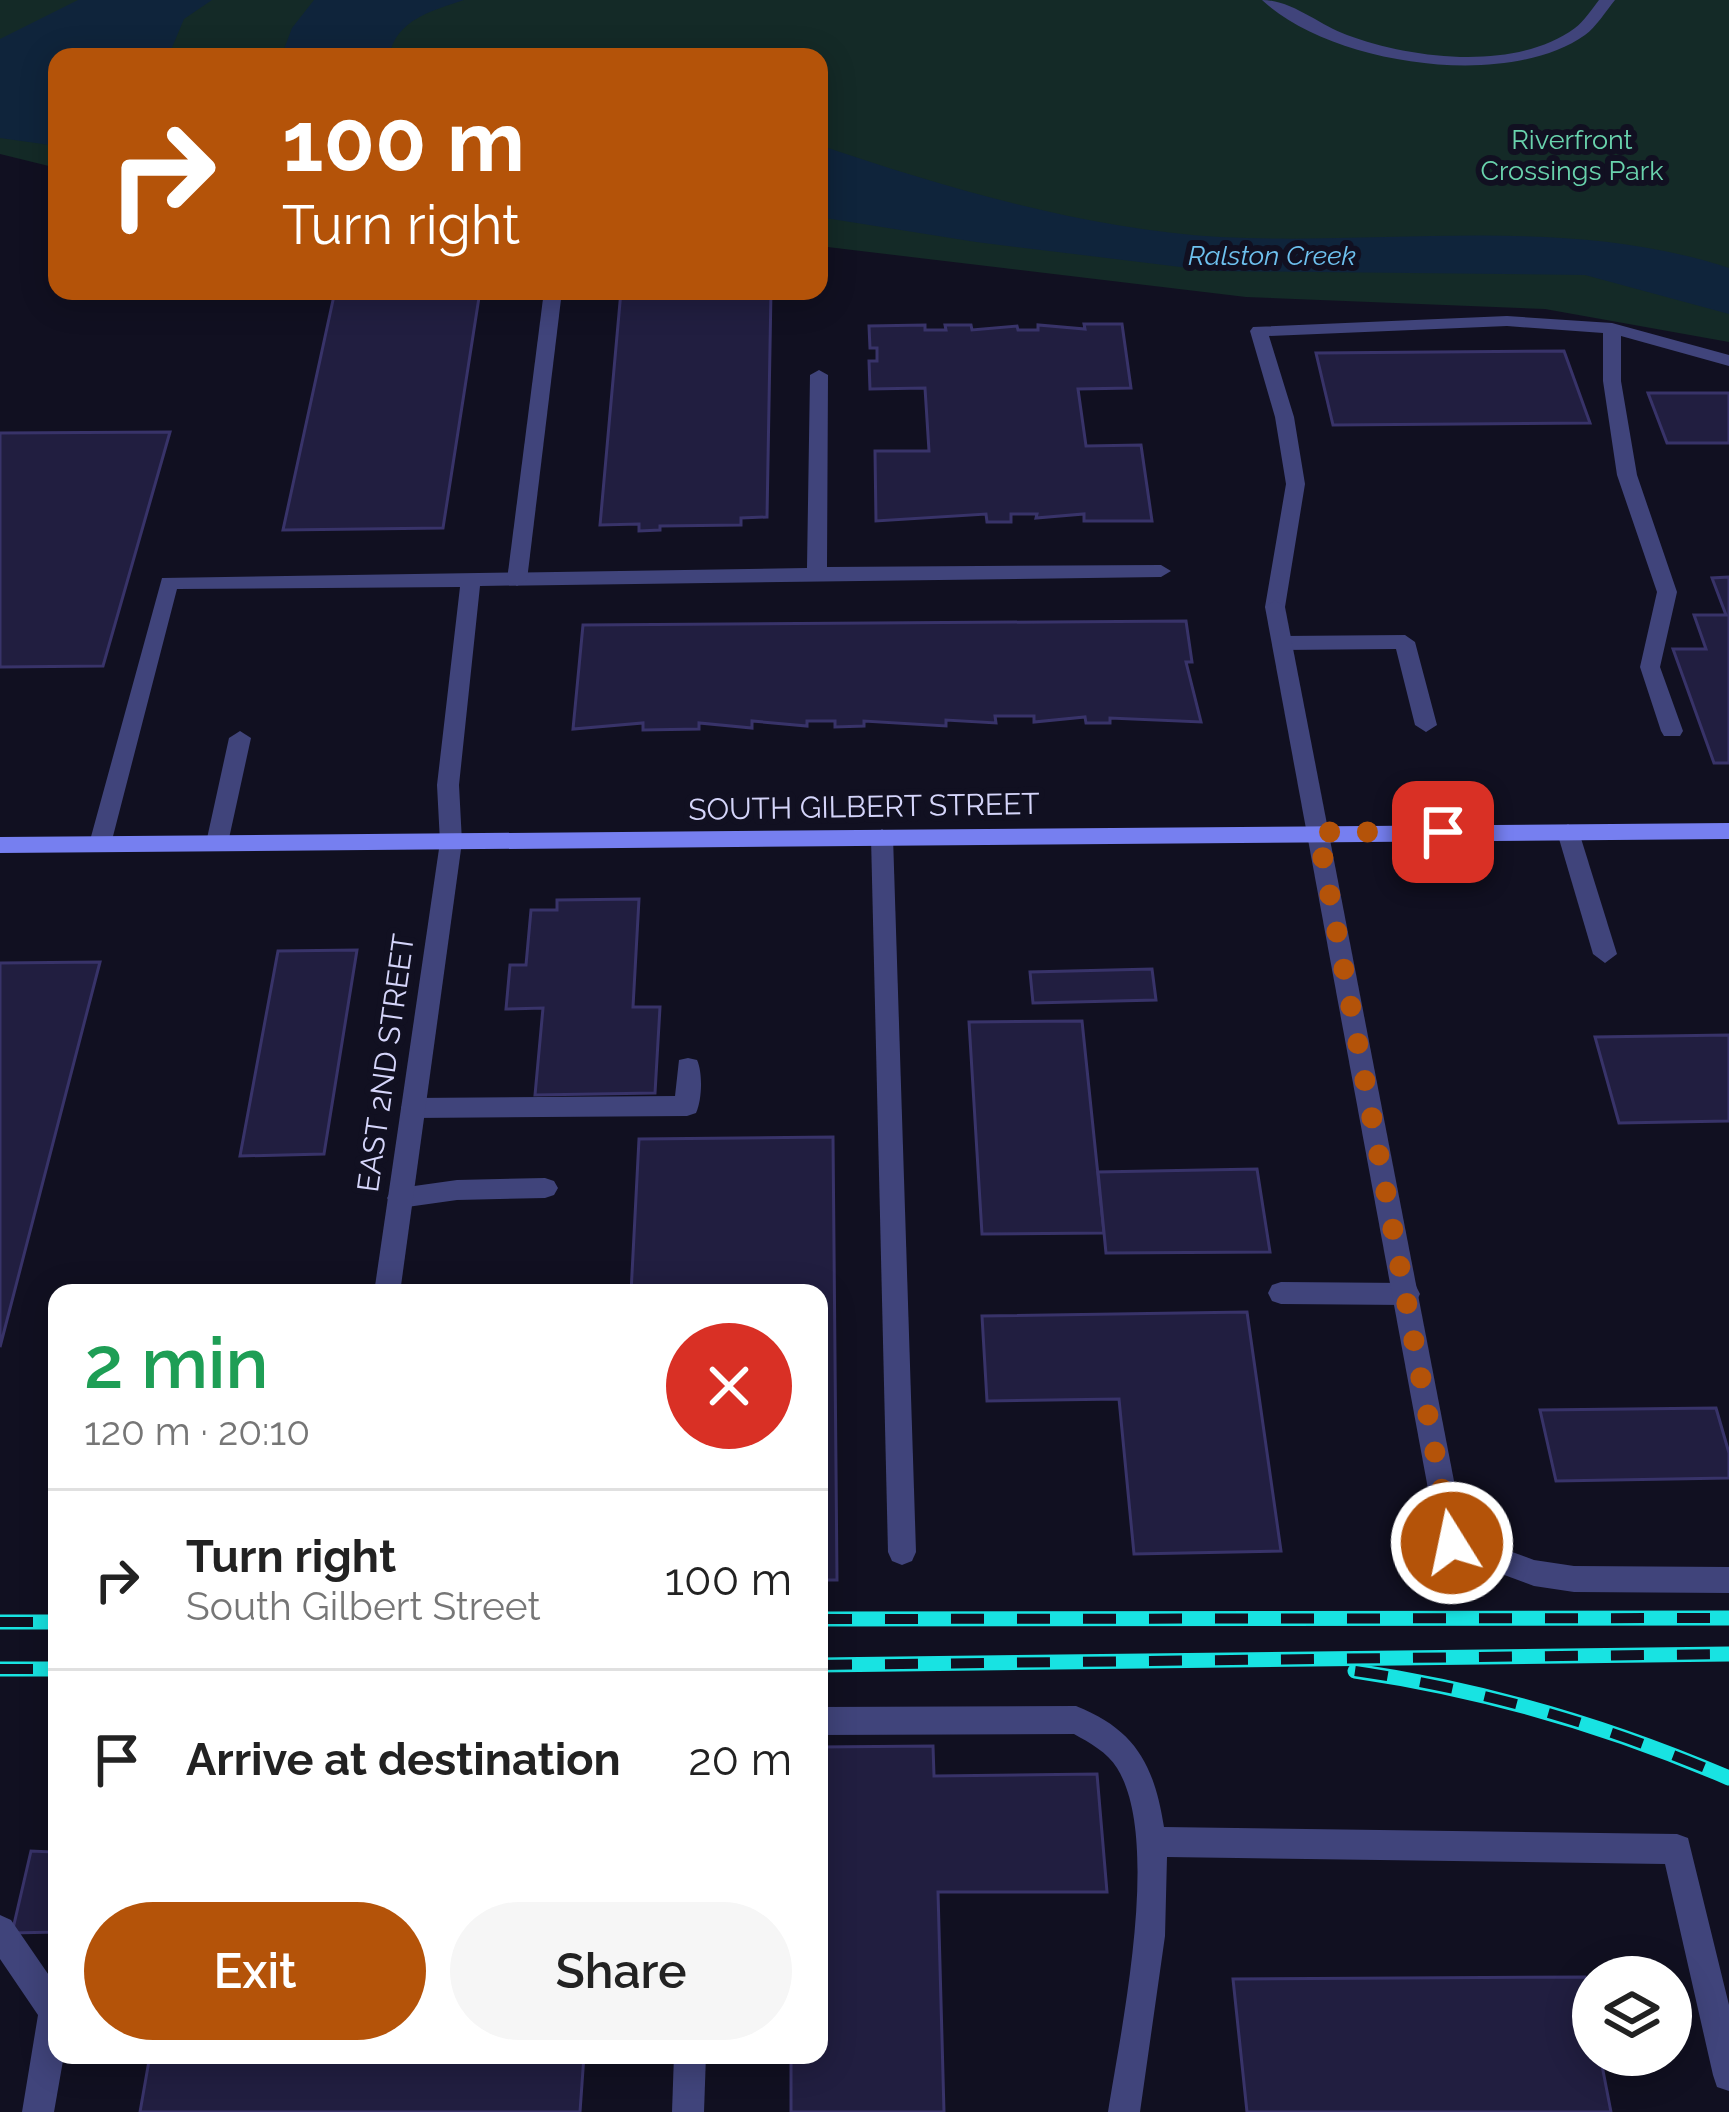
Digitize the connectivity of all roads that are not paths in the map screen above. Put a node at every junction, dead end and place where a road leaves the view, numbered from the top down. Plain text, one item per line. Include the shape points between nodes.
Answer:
1 (1270, 0) edge
2 (1607, 0) edge
3 (552, 300) edge
4 (1612, 328) junction
5 (1729, 362) edge
6 (820, 375) dead end
7 (1161, 571) dead end
8 (817, 574) junction
9 (471, 580) junction
10 (517, 580) junction
11 (1282, 643) junction
12 (1426, 724) dead end
13 (1672, 731) dead end
14 (240, 738) dead end
15 (1729, 831) edge
16 (1318, 832) junction
17 (1568, 832) junction
18 (882, 837) junction
19 (451, 842) junction
20 (217, 843) junction
21 (100, 844) junction
22 (0, 845) edge
23 (1605, 954) dead end
24 (688, 1067) dead end
25 (413, 1108) junction
26 (545, 1188) dead end
27 (400, 1198) junction
28 (387, 1284) edge
29 (1281, 1293) dead end
30 (1407, 1294) junction
31 (902, 1552) dead end
32 (1729, 1580) edge
33 (828, 1721) edge
34 (1148, 1842) junction
35 (0, 1931) edge
36 (48, 2002) edge
37 (48, 2053) edge
38 (690, 2064) edge
39 (1729, 2075) edge
40 (38, 2112) edge
41 (688, 2112) edge
42 (1124, 2112) edge

1 - 2 street via 1333,38 1461,60 1558,42 1596,19
3 - 10 street
4 - 5 street
4 - 11 street via 1507,321 1259,331 1291,444 1295,503 1275,576
4 - 13 street via 1627,476 1667,592 1650,667
6 - 8 street
7 - 8 street
8 - 10 street
9 - 10 street
9 - 19 street, EAST 2ND STREET via 448,785
9 - 21 street via 169,583
11 - 12 street via 1405,642
11 - 16 street
14 - 20 street
15 - 17 main road, SOUTH GILBERT STREET
16 - 17 main road, SOUTH GILBERT STREET
16 - 18 main road, SOUTH GILBERT STREET
16 - 30 street
17 - 23 street
18 - 19 main road, SOUTH GILBERT STREET
18 - 31 street
19 - 20 main road, SOUTH GILBERT STREET
19 - 25 street, EAST 2ND STREET
20 - 21 main road, SOUTH GILBERT STREET
21 - 22 main road, SOUTH GILBERT STREET
24 - 25 street via 687,1106
25 - 27 street, EAST 2ND STREET
26 - 27 street
27 - 28 street, EAST 2ND STREET
29 - 30 street
30 - 32 street via 1452,1543 1574,1579
33 - 34 street via 1076,1720 1109,1736 1132,1763
34 - 39 street via 1677,1849
34 - 42 street via 1153,1911
35 - 36 street
37 - 40 street
38 - 41 street

